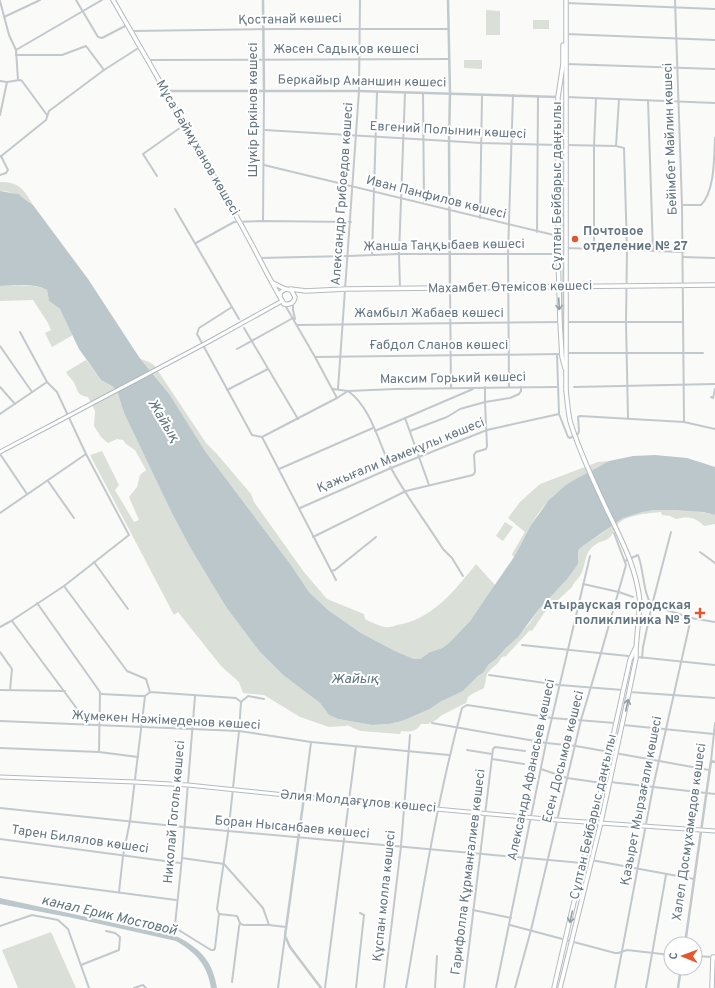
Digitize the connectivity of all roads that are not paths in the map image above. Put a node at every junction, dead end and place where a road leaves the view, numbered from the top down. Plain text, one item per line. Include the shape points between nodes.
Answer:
1 (40, 0) edge
2 (76, 0) edge
3 (102, 0) edge
4 (113, 0) edge
5 (264, 0) edge
6 (360, 0) edge
7 (448, 0) edge
8 (675, 0) edge
9 (0, 1) edge
10 (565, 1) edge
11 (675, 8) junction
12 (715, 9) edge
13 (82, 11) junction
14 (4, 17) junction
15 (127, 25) junction
16 (359, 28) junction
17 (264, 29) junction
18 (449, 29) junction
19 (131, 32) junction
20 (566, 34) junction
21 (676, 38) junction
22 (715, 40) edge
23 (140, 47) junction
24 (16, 50) junction
25 (16, 55) junction
26 (264, 59) junction
27 (360, 59) junction
28 (449, 59) junction
29 (147, 60) junction
30 (566, 64) junction
31 (677, 69) junction
32 (715, 69) edge
33 (104, 70) junction
34 (18, 80) junction
35 (0, 81) edge
36 (7, 82) junction
37 (264, 90) junction
38 (559, 90) junction
39 (565, 90) junction
40 (165, 91) junction
41 (359, 91) junction
42 (377, 92) junction
43 (423, 92) junction
44 (405, 93) junction
45 (450, 93) junction
46 (482, 94) junction
47 (513, 95) junction
48 (538, 96) junction
49 (558, 97) junction
50 (566, 97) junction
51 (596, 98) junction
52 (619, 99) junction
53 (648, 100) junction
54 (679, 102) junction
55 (715, 103) edge
56 (0, 115) edge
57 (47, 116) junction
58 (184, 125) junction
59 (265, 130) junction
60 (356, 136) junction
61 (376, 137) junction
62 (715, 138) edge
63 (404, 139) junction
64 (423, 140) junction
65 (449, 141) junction
66 (481, 143) junction
67 (511, 144) junction
68 (538, 145) junction
69 (558, 145) junction
70 (565, 145) junction
71 (594, 146) junction
72 (616, 146) junction
73 (0, 156) edge
74 (264, 165) junction
75 (0, 175) edge
76 (157, 176) dead end
77 (353, 187) junction
78 (374, 191) junction
79 (401, 198) junction
80 (424, 204) junction
81 (682, 205) junction
82 (175, 209) dead end
83 (449, 210) junction
84 (480, 218) junction
85 (263, 220) junction
86 (239, 221) junction
87 (351, 222) junction
88 (509, 225) junction
89 (537, 232) junction
90 (558, 236) junction
91 (196, 243) junction
92 (565, 248) junction
93 (594, 248) junction
94 (627, 250) junction
95 (653, 251) junction
96 (683, 252) junction
97 (508, 253) junction
98 (399, 254) junction
99 (450, 254) junction
100 (558, 254) junction
101 (372, 255) junction
102 (348, 256) junction
103 (683, 257) junction
104 (259, 258) junction
105 (715, 258) edge
106 (271, 281) junction
107 (715, 285) edge
108 (626, 286) junction
109 (683, 286) junction
110 (558, 287) junction
111 (566, 287) junction
112 (450, 288) junction
113 (508, 288) junction
114 (285, 289) junction
115 (290, 289) junction
116 (346, 289) junction
117 (400, 289) junction
118 (306, 291) junction
119 (280, 297) junction
120 (294, 299) junction
121 (283, 303) junction
122 (232, 307) junction
123 (293, 318) junction
124 (239, 319) dead end
125 (560, 322) junction
126 (566, 322) junction
127 (626, 322) junction
128 (683, 322) junction
129 (509, 323) junction
130 (296, 324) junction
131 (344, 324) junction
132 (451, 324) junction
133 (244, 328) dead end
134 (20, 332) dead end
135 (252, 341) junction
136 (0, 346) edge
137 (237, 349) dead end
138 (567, 353) junction
139 (704, 353) dead end
140 (557, 354) junction
141 (562, 354) junction
142 (627, 354) junction
143 (683, 354) junction
144 (509, 355) junction
145 (315, 356) junction
146 (341, 356) junction
147 (451, 356) junction
148 (268, 369) junction
149 (565, 371) junction
150 (48, 382) junction
151 (683, 384) junction
152 (715, 384) edge
153 (558, 386) junction
154 (628, 386) junction
155 (0, 387) edge
156 (485, 387) junction
157 (509, 387) junction
158 (521, 387) junction
159 (574, 387) dead end
160 (451, 388) junction
161 (476, 388) junction
162 (333, 389) junction
163 (338, 389) junction
164 (715, 389) edge
165 (227, 390) junction
166 (348, 391) junction
167 (32, 392) junction
168 (710, 397) dead end
169 (337, 398) junction
170 (485, 402) junction
171 (15, 404) junction
172 (0, 414) edge
173 (559, 414) junction
174 (405, 418) junction
175 (628, 418) junction
176 (298, 419) junction
177 (684, 422) junction
178 (374, 428) junction
179 (715, 429) edge
180 (487, 430) junction
181 (375, 431) junction
182 (410, 431) junction
183 (262, 437) junction
184 (0, 453) edge
185 (86, 454) junction
186 (419, 457) junction
187 (391, 468) junction
188 (279, 469) junction
189 (48, 481) junction
190 (429, 485) junction
191 (406, 491) junction
192 (27, 494) junction
193 (300, 508) junction
194 (0, 513) edge
195 (74, 518) dead end
196 (671, 532) dead end
197 (614, 533) dead end
198 (313, 537) junction
199 (376, 537) dead end
200 (700, 552) dead end
201 (590, 556) dead end
202 (625, 561) junction
203 (94, 562) junction
204 (715, 563) edge
205 (331, 571) junction
206 (463, 576) dead end
207 (336, 580) dead end
208 (583, 584) junction
209 (64, 586) junction
210 (619, 592) junction
211 (633, 597) dead end
212 (37, 603) junction
213 (652, 606) junction
214 (128, 609) dead end
215 (691, 618) junction
216 (11, 621) junction
217 (715, 622) edge
218 (0, 627) edge
219 (522, 645) dead end
220 (636, 648) junction
221 (567, 650) junction
222 (0, 652) edge
223 (602, 653) junction
224 (631, 657) junction
225 (636, 658) junction
226 (642, 658) junction
227 (681, 661) junction
228 (715, 665) edge
229 (489, 675) dead end
230 (559, 685) junction
231 (591, 687) junction
232 (0, 690) edge
233 (10, 690) junction
234 (623, 690) junction
235 (65, 691) junction
236 (150, 692) junction
237 (629, 692) junction
238 (101, 694) junction
239 (673, 695) junction
240 (145, 696) junction
241 (195, 696) junction
242 (715, 698) edge
243 (264, 699) dead end
244 (241, 702) junction
245 (552, 718) junction
246 (581, 720) junction
247 (0, 721) edge
248 (432, 723) dead end
249 (616, 723) junction
250 (88, 724) junction
251 (622, 724) junction
252 (715, 724) edge
253 (99, 725) junction
254 (457, 727) junction
255 (142, 728) junction
256 (192, 729) junction
257 (666, 729) junction
258 (239, 731) junction
259 (714, 734) junction
260 (410, 735) dead end
261 (311, 742) junction
262 (546, 743) junction
263 (356, 746) junction
264 (576, 746) junction
265 (0, 748) edge
266 (467, 750) dead end
267 (408, 751) junction
268 (525, 751) dead end
269 (98, 752) junction
270 (609, 752) junction
271 (492, 754) junction
272 (616, 754) junction
273 (449, 755) junction
274 (138, 757) junction
275 (492, 759) junction
276 (659, 761) junction
277 (711, 761) junction
278 (715, 762) edge
279 (524, 764) dead end
280 (541, 770) junction
281 (710, 770) junction
282 (0, 777) edge
283 (567, 778) junction
284 (135, 782) junction
285 (610, 782) junction
286 (603, 783) junction
287 (188, 785) junction
288 (654, 787) junction
289 (233, 790) junction
290 (706, 793) junction
291 (715, 794) edge
292 (304, 797) junction
293 (349, 801) junction
294 (404, 806) junction
295 (0, 808) edge
296 (438, 809) junction
297 (485, 813) junction
298 (530, 817) junction
299 (557, 820) junction
300 (130, 821) junction
301 (594, 822) junction
302 (600, 822) junction
303 (646, 826) junction
304 (184, 827) junction
305 (701, 830) junction
306 (228, 831) junction
307 (715, 831) edge
308 (299, 837) junction
309 (0, 839) edge
310 (344, 842) junction
311 (401, 846) junction
312 (430, 850) junction
313 (480, 854) junction
314 (123, 856) junction
315 (182, 858) junction
316 (522, 858) junction
317 (547, 860) junction
318 (591, 860) junction
319 (180, 863) junction
320 (583, 863) junction
321 (224, 864) junction
322 (637, 869) junction
323 (666, 875) junction
324 (0, 877) edge
325 (694, 879) junction
326 (119, 892) junction
327 (176, 900) junction
328 (574, 901) junction
329 (581, 902) junction
330 (473, 910) junction
331 (360, 913) dead end
332 (219, 914) junction
333 (511, 918) junction
334 (240, 923) junction
335 (269, 925) junction
336 (510, 925) junction
337 (0, 926) edge
338 (286, 927) junction
339 (531, 930) junction
340 (106, 931) dead end
341 (285, 936) junction
342 (686, 936) edge
343 (566, 939) junction
344 (571, 941) junction
345 (622, 952) junction
346 (652, 953) junction
347 (663, 954) edge
348 (437, 956) dead end
349 (703, 956) edge
350 (714, 957) edge
351 (81, 964) junction
352 (680, 976) edge
353 (232, 982) dead end
354 (89, 988) edge
355 (134, 988) edge
356 (146, 988) edge
357 (278, 988) edge
358 (321, 988) edge
359 (325, 988) edge
360 (356, 988) edge
361 (384, 988) edge
362 (406, 988) edge
363 (435, 988) edge
364 (464, 988) edge
365 (496, 988) edge
366 (514, 988) edge
367 (554, 988) edge
368 (560, 988) edge
369 (615, 988) edge
370 (646, 988) edge
371 (678, 988) edge
372 (712, 988) edge

1 - 14 street
2 - 13 street
3 - 13 street
4 - 15 main road, Мұса Баймұханов көшесі
5 - 17 street, Шүкір Еркінов көшесі
6 - 16 street, Александр Грибоедов көшесі
7 - 18 street
8 - 11 street, Бейімбет Майлин көшесі
9 - 14 street
10 - 11 street
10 - 20 main road, Сұлтан Бейбарыс даңғылы
10 - 38 main road, Сұлтан Бейбарыс даңғылы via 563,64
11 - 12 street
11 - 21 street, Бейімбет Майлин көшесі
13 - 15 street via 100,38
13 - 24 street
14 - 24 street
15 - 19 main road, Мұса Баймұханов көшесі
16 - 17 street, Қостанай көшесі
16 - 18 street, Қостанай көшесі
16 - 27 street, Александр Грибоедов көшесі
17 - 19 street, Қостанай көшесі
17 - 26 street, Шүкір Еркінов көшесі
18 - 28 street
19 - 23 main road, Мұса Баймұханов көшесі
20 - 21 street
20 - 30 main road, Сұлтан Бейбарыс даңғылы
21 - 22 street
21 - 31 street, Бейімбет Майлин көшесі
23 - 29 main road, Мұса Баймұханов көшесі
23 - 33 street
24 - 25 street
25 - 33 street via 62,55 86,46
25 - 34 street
26 - 27 street, Жәсен Садықов көшесі
26 - 29 street, Жәсен Садықов көшесі
26 - 37 street, Шүкір Еркінов көшесі
27 - 28 street, Жәсен Садықов көшесі
27 - 41 street, Александр Грибоедов көшесі
28 - 45 street
29 - 40 main road, Мұса Баймұханов көшесі
30 - 31 street
30 - 39 main road, Сұлтан Бейбарыс даңғылы
31 - 32 street
31 - 54 street, Бейімбет Майлин көшесі
33 - 57 street via 48,111
34 - 36 street
34 - 57 street via 22,81
35 - 36 street
36 - 56 street
37 - 40 street, Беркайыр Аманшин көшесі
37 - 41 street, Беркайыр Аманшин көшесі
37 - 59 street, Шүкір Еркінов көшесі
38 - 39 main road
38 - 49 main road, Сұлтан Бейбарыс даңғылы
39 - 50 main road, Сұлтан Бейбарыс даңғылы
40 - 58 main road, Мұса Баймұханов көшесі
41 - 42 street, Беркайыр Аманшин көшесі
41 - 60 street, Александр Грибоедов көшесі
42 - 44 street, Беркайыр Аманшин көшесі
42 - 61 street
43 - 44 street, Беркайыр Аманшин көшесі
43 - 45 street, Беркайыр Аманшин көшесі
43 - 64 street
44 - 63 street
45 - 46 street, Беркайыр Аманшин көшесі
45 - 65 street
46 - 47 street, Беркайыр Аманшин көшесі
46 - 66 street
47 - 48 street, Беркайыр Аманшин көшесі
47 - 67 street
48 - 49 street, Беркайыр Аманшин көшесі
48 - 68 street
49 - 69 main road, Сұлтан Бейбарыс даңғылы
50 - 51 street
50 - 70 main road, Сұлтан Бейбарыс даңғылы
51 - 52 street
51 - 71 street
52 - 53 street
52 - 72 street
53 - 54 street
53 - 95 street
54 - 55 street
54 - 81 street, Бейімбет Майлин көшесі
57 - 73 street via 46,120
58 - 76 street via 143,154
58 - 86 main road, Мұса Баймұханов көшесі
59 - 60 street, Евгений Полынин көшесі
59 - 74 street, Шүкір Еркінов көшесі
60 - 61 street, Евгений Полынин көшесі
60 - 77 street, Александр Грибоедов көшесі
61 - 63 street, Евгений Полынин көшесі
61 - 78 street
62 - 81 street via 712,184 705,200 701,205
63 - 64 street, Евгений Полынин көшесі
63 - 79 street
64 - 65 street, Евгений Полынин көшесі
64 - 80 street
65 - 66 street, Евгений Полынин көшесі
65 - 83 street
66 - 67 street, Евгений Полынин көшесі
66 - 84 street
67 - 68 street, Евгений Полынин көшесі
67 - 88 street
68 - 69 street, Евгений Полынин көшесі
68 - 89 street
69 - 90 main road, Сұлтан Бейбарыс даңғылы
70 - 71 street
70 - 92 main road, Сұлтан Бейбарыс даңғылы
71 - 72 street
71 - 93 street
72 - 94 street via 624,148
73 - 75 street via 8,170
74 - 77 street, Иван Панфилов көшесі
74 - 85 street, Шүкір Еркінов көшесі
77 - 78 street, Иван Панфилов көшесі
77 - 87 street, Александр Грибоедов көшесі
78 - 79 street, Иван Панфилов көшесі
78 - 101 street
79 - 80 street, Иван Панфилов көшесі
79 - 98 street
80 - 83 street, Иван Панфилов көшесі
81 - 96 street, Бейімбет Майлин көшесі
82 - 91 street
83 - 84 street, Иван Панфилов көшесі
83 - 99 street
84 - 88 street, Иван Панфилов көшесі
85 - 86 street
85 - 87 street
86 - 91 street
86 - 104 main road, Мұса Баймұханов көшесі
87 - 102 street, Александр Грибоедов көшесі
88 - 89 street, Иван Панфилов көшесі
88 - 97 street
89 - 90 street, Иван Панфилов көшесі
90 - 100 main road, Сұлтан Бейбарыс даңғылы
91 - 122 street
92 - 93 street
92 - 111 main road, Сұлтан Бейбарыс даңғылы
93 - 94 street
94 - 95 street
94 - 108 street
95 - 96 street
96 - 103 street, Бейімбет Майлин көшесі
97 - 99 street, Жанша Таңқыбаев көшесі
97 - 100 street, Жанша Таңқыбаев көшесі
97 - 113 street
98 - 99 street, Жанша Таңқыбаев көшесі
98 - 101 street, Жанша Таңқыбаев көшесі
98 - 117 street
99 - 112 street
100 - 110 main road, Сұлтан Бейбарыс даңғылы
101 - 102 street, Жанша Таңқыбаев көшесі
102 - 104 street, Жанша Таңқыбаев көшесі
102 - 116 street, Александр Грибоедов көшесі
103 - 105 street
103 - 109 street, Бейімбет Майлин көшесі
104 - 106 main road, Мұса Баймұханов көшесі
106 - 114 main road
106 - 119 main road, Мұса Баймұханов көшесі
107 - 109 main road, Махамбет Өтемісов көшесі
108 - 109 main road, Махамбет Өтемісов көшесі
108 - 111 main road, Махамбет Өтемісов көшесі
108 - 127 street
109 - 128 street, Бейімбет Майлин көшесі
110 - 111 main road, Махамбет Өтемісов көшесі
110 - 113 main road, Махамбет Өтемісов көшесі
110 -> 125 main road, Сұлтан Бейбарыс даңғылы
111 - 126 main road, Сұлтан Бейбарыс даңғылы
112 - 113 main road, Махамбет Өтемісов көшесі
112 - 117 main road, Махамбет Өтемісов көшесі
112 - 132 street
113 - 129 street
114 - 115 main road, Махамбет Өтемісов көшесі
114 - 119 main road via 280,293
115 - 118 main road, Махамбет Өтемісов көшесі
115 - 120 main road via 294,293
116 - 117 main road, Махамбет Өтемісов көшесі
116 - 118 main road, Махамбет Өтемісов көшесі
116 - 131 street, Александр Грибоедов көшесі
118 - 120 main road, Махамбет Өтемісов көшесі
119 - 121 main road
120 - 121 main road, Махамбет Өтемісов көшесі via 289,304
120 - 130 street
121 - 123 street
121 - 184 main road, Махамбет Өтемісов көшесі, bridge
122 - 124 street
122 - 165 street via 199,328 197,332
123 - 130 street
123 - 135 street
125 - 129 street, Жамбыл Жабаев көшесі
125 - 141 main road, Сұлтан Бейбарыс даңғылы
126 - 127 street
126 - 138 main road, Сұлтан Бейбарыс даңғылы
127 - 128 street
127 - 142 street
128 - 143 street, Бейімбет Майлин көшесі
129 - 132 street, Жамбыл Жабаев көшесі
129 - 144 street
130 - 131 street, Жамбыл Жабаев көшесі
130 - 145 street
131 - 132 street, Жамбыл Жабаев көшесі
131 - 146 street, Александр Грибоедов көшесі
132 - 147 street
133 - 135 street
134 - 150 street
135 - 137 street
135 - 148 street
136 - 167 street
138 - 142 street
138 - 149 main road, Сұлтан Бейбарыс даңғылы
139 - 143 street
140 - 141 street, Ғабдол Сланов көшесі
140 - 144 street, Ғабдол Сланов көшесі
140 - 153 street
141 - 149 main road, Сұлтан Бейбарыс даңғылы
142 - 143 street
142 - 154 street
143 - 151 street, Бейімбет Майлин көшесі
144 - 147 street, Ғабдол Сланов көшесі
144 - 157 street
145 - 146 street, Ғабдол Сланов көшесі
145 - 162 street
146 - 147 street, Ғабдол Сланов көшесі
146 - 163 street, Александр Грибоедов көшесі
147 - 160 street
148 - 165 street
148 - 176 street
149 - 220 main road, Сұлтан Бейбарыс даңғылы, bridge via 570,419 576,437 631,561 636,578 640,603
150 - 167 street
150 - 185 street via 57,392
151 - 152 street
151 - 154 street
151 - 177 street, Бейімбет Майлин көшесі
153 - 158 street, Максим Горький көшесі
153 - 173 street
154 - 159 street
154 - 175 street
155 - 171 street
156 - 157 street, Максим Горький көшесі
156 - 161 street, Максим Горький көшесі
156 - 170 street
157 - 158 street, Максим Горький көшесі
158 - 170 street via 519,394 510,398
160 - 161 street, Максим Горький көшесі
160 - 166 street, Максим Горький көшесі
161 - 174 street
162 - 163 street, Максим Горький көшесі
162 - 169 street
163 - 166 street, Максим Горький көшесі
164 - 168 street via 713,398
165 - 183 street via 252,435
166 - 169 street
166 - 178 street via 363,406
167 - 171 street
169 - 176 street
170 - 180 street
170 - 182 street via 460,409 447,417
171 - 172 street
173 - 175 street via 570,438 578,434 580,416
173 - 180 street, Қажығали Мәмекұлы көшесі
174 - 181 street
174 - 182 street
175 - 177 street
176 - 183 street
177 - 179 street
178 - 181 street
178 - 188 street
180 - 186 street, Қажығали Мәмекұлы көшесі
180 - 190 street via 486,449 474,455 473,475
181 - 187 street
182 - 186 street
183 - 188 street
184 - 192 street
185 - 189 street
185 - 203 street via 129,536
186 - 187 street, Қажығали Мәмекұлы көшесі
186 - 190 street
187 - 191 street
187 - 193 street, Қажығали Мәмекұлы көшесі
188 - 193 street
189 - 192 street
189 - 195 street
190 - 191 street
191 - 198 street
191 - 206 street
192 - 194 street
193 - 198 street
196 - 213 street
197 - 202 street
198 - 205 street
199 - 205 street
200 - 204 street
201 - 208 street, Александр Афанасьев көшесі
202 - 210 street, Есен Досымов көшесі
202 - 213 street via 638,555 647,597
203 - 209 street
203 - 214 street
205 - 207 street
208 - 210 street
208 - 221 street, Александр Афанасьев көшесі
209 - 212 street
209 - 236 street via 127,671 146,680
210 - 211 street
210 - 223 street, Есен Досымов көшесі
212 - 216 street
212 - 238 street
213 - 215 street
213 - 226 street
215 - 217 street
215 - 227 street, Қазырет Мырзағали көшесі
216 - 218 street
216 - 235 street
219 - 221 street
220 - 224 main road, Сұлтан Бейбарыс даңғылы
220 - 225 main road, Сұлтан Бейбарыс даңғылы
221 - 223 street
221 - 230 street, Александр Афанасьев көшесі
222 - 233 street via 12,669
223 - 224 street
223 - 231 street, Есен Досымов көшесі
224 - 225 street
224 - 234 main road, Сұлтан Бейбарыс даңғылы
225 - 226 street
225 - 237 main road, Сұлтан Бейбарыс даңғылы
226 - 227 street
227 - 228 street
227 - 239 street, Қазырет Мырзағали көшесі
229 - 230 street
230 - 231 street
230 - 245 street, Александр Афанасьев көшесі
231 - 234 street
231 - 246 street, Есен Досымов көшесі
232 - 233 street
233 - 235 street
234 - 249 main road, Сұлтан Бейбарыс даңғылы
235 - 250 street
236 - 240 street
236 - 241 street
237 - 239 street
251 -> 237 main road, Сұлтан Бейбарыс даңғылы
238 - 240 street
238 - 253 street
239 - 242 street
239 - 257 street, Қазырет Мырзағали көшесі
240 - 255 street
241 - 244 street via 236,698
241 - 256 street, Николай Гоголь көшесі
243 - 244 street via 248,696
244 - 258 street
245 - 246 street
245 - 254 street via 466,705 462,708
245 - 262 street, Александр Афанасьев көшесі
246 - 249 street
246 - 264 street, Есен Досымов көшесі
247 - 250 street, Жұмекен Нәжімеденов көшесі
248 - 254 street
249 - 270 main road, Сұлтан Бейбарыс даңғылы
250 - 253 street, Жұмекен Нәжімеденов көшесі
251 - 257 street
251 - 272 main road, Сұлтан Бейбарыс даңғылы
252 - 259 street, Халел Досмұхамедов көшесі
253 - 255 street, Жұмекен Нәжімеденов көшесі
253 - 269 street
254 - 262 street
254 - 273 street
255 - 256 street, Жұмекен Нәжімеденов көшесі
255 - 274 street
256 - 258 street, Жұмекен Нәжімеденов көшесі
256 - 287 street, Николай Гоголь көшесі
257 - 259 street
257 - 276 street, Қазырет Мырзағали көшесі
258 - 261 street, Жұмекен Нәжімеденов көшесі
258 - 289 street
259 - 277 street, Халел Досмұхамедов көшесі
260 - 267 street, Құспан молла көшесі
261 - 263 street, Жұмекен Нәжімеденов көшесі
261 - 292 street
262 - 264 street
262 - 280 street, Александр Афанасьев көшесі
263 - 267 street, Жұмекен Нәжімеденов көшесі
263 - 293 street
264 - 270 street
264 - 283 street, Есен Досымов көшесі
265 - 269 street
266 - 271 street
267 - 273 street, Жұмекен Нәжімеденов көшесі
267 - 294 street, Құспан молла көшесі
268 - 271 street via 495,747
269 - 274 street
270 - 272 street
270 - 286 main road, Сұлтан Бейбарыс даңғылы
271 - 275 street, Гарифолла Құрманғалиев көшесі
272 - 276 street
272 - 285 main road, Сұлтан Бейбарыс даңғылы
273 - 296 street
274 - 284 street
275 - 279 street
275 - 297 street, Гарифолла Құрманғалиев көшесі
276 - 281 street
276 - 288 street, Қазырет Мырзағали көшесі
277 - 278 street
277 - 281 street, Халел Досмұхамедов көшесі
280 - 283 street
280 - 298 street, Александр Афанасьев көшесі
281 - 290 street, Халел Досмұхамедов көшесі
282 - 284 main road, Әлия Молдағұлов көшесі
283 - 286 street
283 - 299 street, Есен Досымов көшесі
284 - 287 main road, Әлия Молдағұлов көшесі
284 - 300 street
285 - 288 street
285 - 302 main road, Сұлтан Бейбарыс даңғылы
286 - 301 main road, Сұлтан Бейбарыс даңғылы
287 - 289 main road, Әлия Молдағұлов көшесі
287 - 304 street, Николай Гоголь көшесі
288 - 290 street
288 - 303 street, Қазырет Мырзағали көшесі
289 - 292 main road, Әлия Молдағұлов көшесі
289 - 306 street
290 - 291 street
290 - 305 street, Халел Досмұхамедов көшесі
292 - 293 main road, Әлия Молдағұлов көшесі
292 - 308 street
293 - 294 main road, Әлия Молдағұлов көшесі
293 - 310 street
294 - 296 main road, Әлия Молдағұлов көшесі
294 - 311 street, Құспан молла көшесі
295 - 300 street, Боран Нысанбаев көшесі
296 - 297 main road, Әлия Молдағұлов көшесі
296 - 312 street
297 - 298 main road, Әлия Молдағұлов көшесі
297 - 313 street, Гарифолла Құрманғалиев көшесі
298 - 299 main road, Әлия Молдағұлов көшесі
298 - 316 street, Александр Афанасьев көшесі
299 - 301 main road, Әлия Молдағұлов көшесі
299 - 317 street, Есен Досымов көшесі
300 - 304 street, Боран Нысанбаев көшесі
300 - 314 street
301 - 302 main road, Әлия Молдағұлов көшесі
301 - 320 main road, Сұлтан Бейбарыс даңғылы
302 - 303 main road, Әлия Молдағұлов көшесі
302 - 318 main road, Сұлтан Бейбарыс даңғылы
303 - 305 main road, Әлия Молдағұлов көшесі
303 - 322 street, Қазырет Мырзағали көшесі
304 - 306 street, Боран Нысанбаев көшесі
304 - 315 street, Николай Гоголь көшесі
305 - 307 main road, Әлия Молдағұлов көшесі
305 - 325 street, Халел Досмұхамедов көшесі
306 - 308 street, Боран Нысанбаев көшесі
306 - 321 street
308 - 310 street, Боран Нысанбаев көшесі
308 - 338 street
309 - 314 street, Тарен Билялов көшесі
310 - 311 street, Боран Нысанбаев көшесі
310 - 359 street
311 - 312 street, Боран Нысанбаев көшесі
311 - 361 street, Құспан молла көшесі
312 - 313 street, Боран Нысанбаев көшесі
312 - 362 street
313 - 316 street, Боран Нысанбаев көшесі
313 - 330 street, Гарифолла Құрманғалиев көшесі
314 - 319 street, Тарен Билялов көшесі
314 - 326 street
315 - 319 street, Николай Гоголь көшесі
315 - 321 street
316 - 317 street, Боран Нысанбаев көшесі
316 - 333 street, Александр Афанасьев көшесі
317 - 320 street, Боран Нысанбаев көшесі
317 - 339 street, Есен Досымов көшесі
318 - 322 street
318 - 329 main road, Сұлтан Бейбарыс даңғылы
319 - 327 street, Николай Гоголь көшесі
320 - 328 main road, Сұлтан Бейбарыс даңғылы
321 - 332 street via 217,909
321 - 335 street via 263,908
322 - 323 street
322 - 345 street, Қазырет Мырзағали көшесі
323 - 325 street
323 - 346 street
324 - 326 street
325 - 342 street, Халел Досмұхамедов көшесі
326 - 327 street
327 - 332 street, Николай Гоголь көшесі via 174,925 211,950 215,948
328 - 329 main road
328 -> 343 main road, Сұлтан Бейбарыс даңғылы
329 - 344 main road, Сұлтан Бейбарыс даңғылы
330 - 333 street
330 - 364 street, Гарифолла Құрманғалиев көшесі
331 - 360 street via 364,915
332 - 334 street via 237,916
333 - 336 street, Александр Афанасьев көшесі
334 - 335 street
334 - 353 street
335 - 338 street
336 - 339 street
336 - 365 street, Александр Афанасьев көшесі
337 - 351 street via 32,915 58,920 68,929
338 - 341 street
339 - 343 street
339 - 366 street, Есен Досымов көшесі
340 - 351 street via 120,937 120,950
341 - 357 street
341 - 358 street via 290,947
343 - 344 street
343 - 367 main road, Сұлтан Бейбарыс даңғылы
344 - 345 street via 615,953
344 - 368 main road, Сұлтан Бейбарыс даңғылы
345 - 346 street via 627,950
345 - 369 street, Қазырет Мырзағали көшесі
346 - 347 street
346 - 370 street
348 - 363 street
349 - 350 street
350 - 372 main road
351 - 354 street
352 - 371 street
355 - 356 street via 143,985

